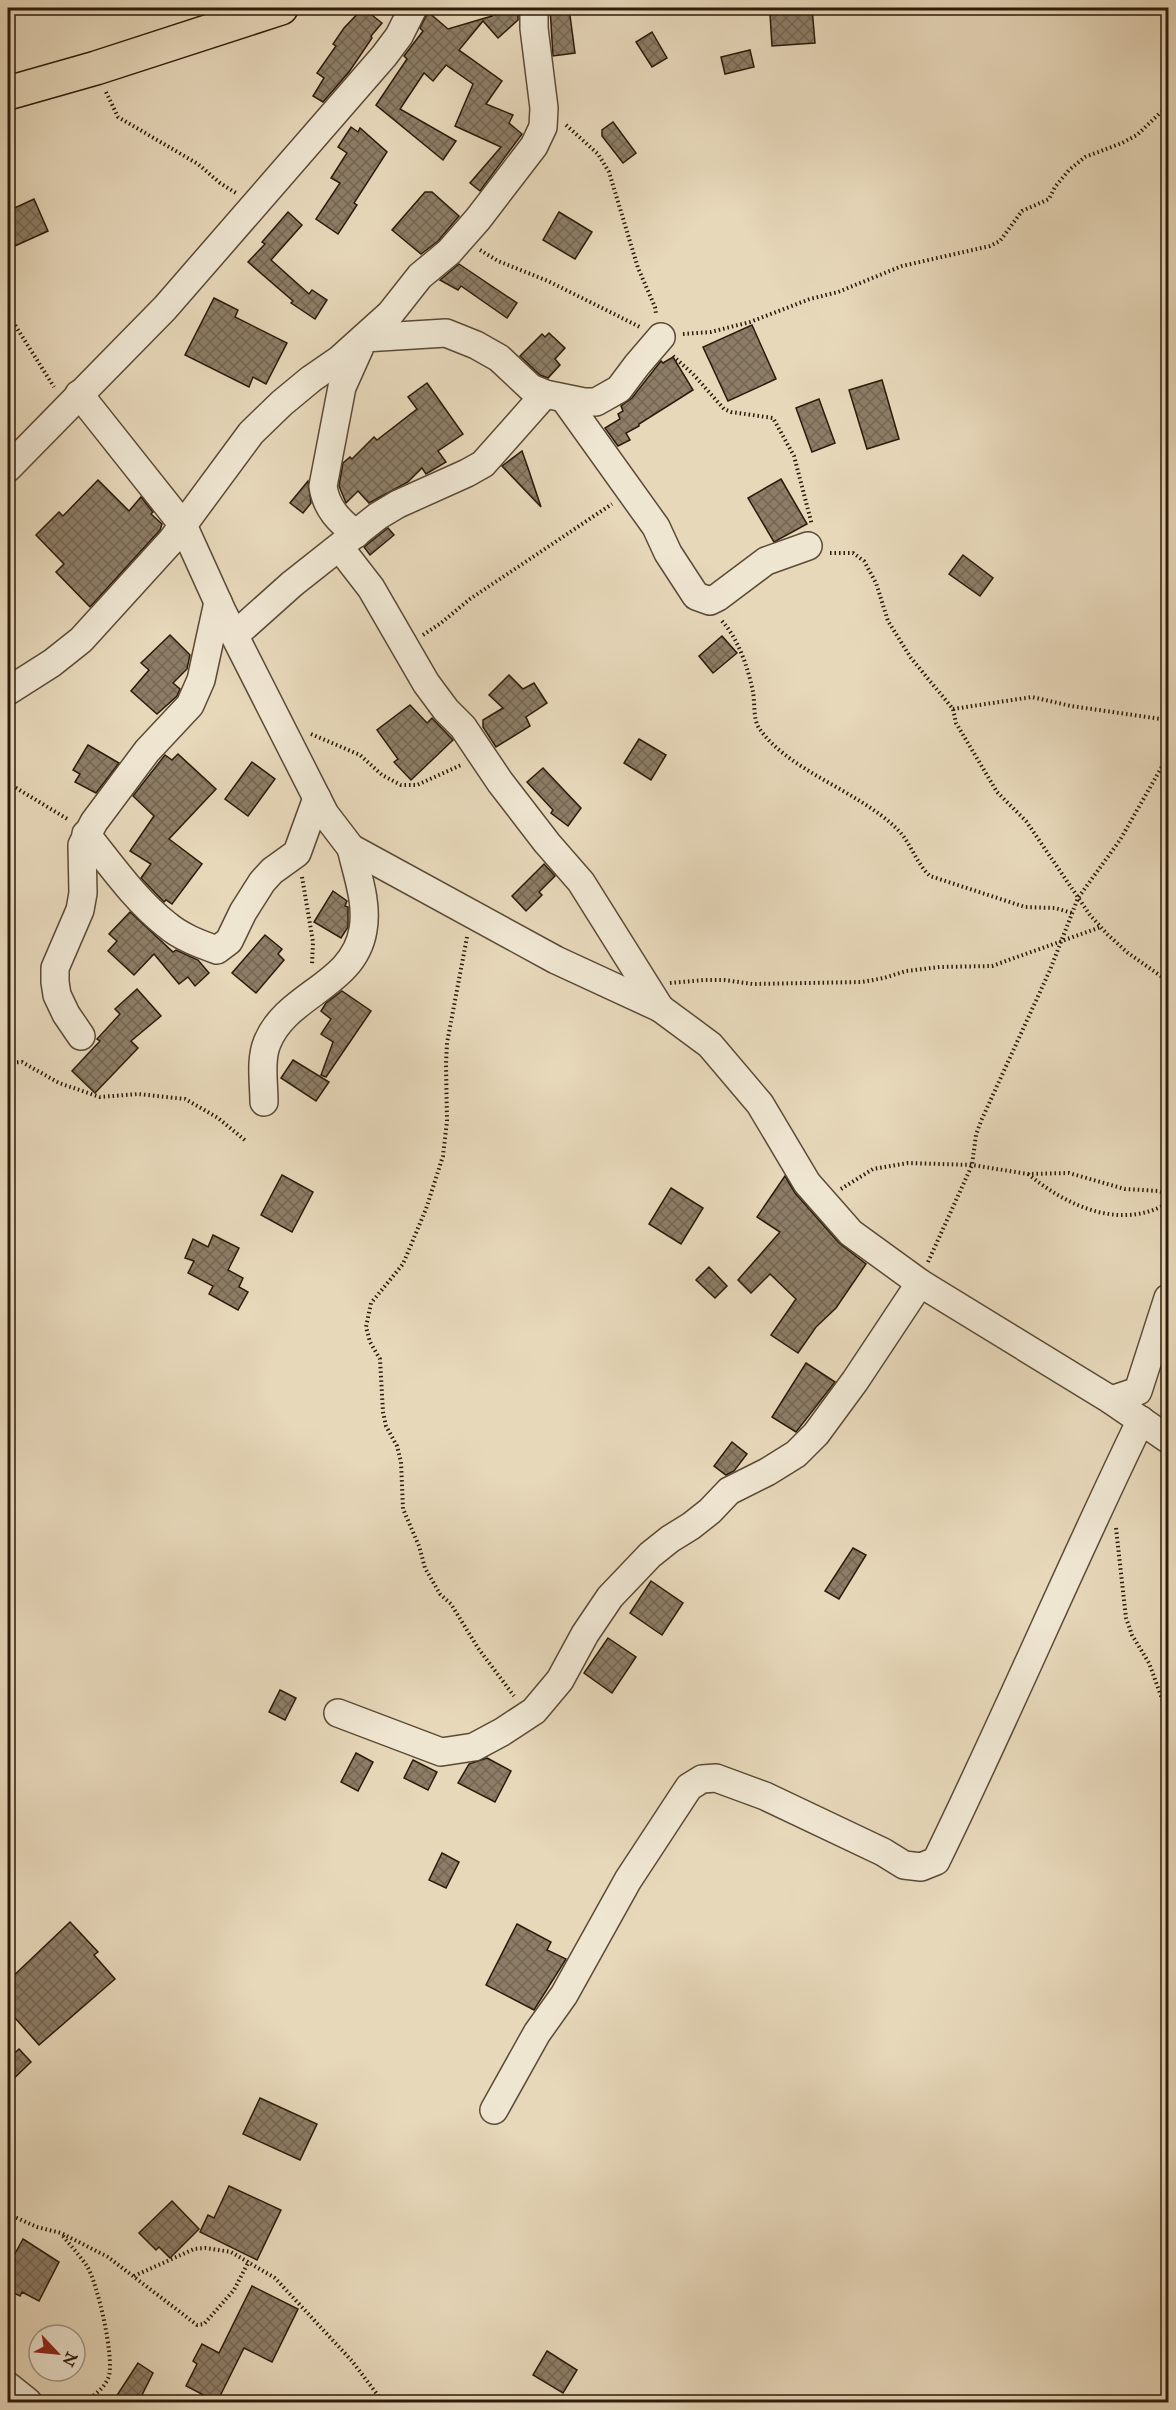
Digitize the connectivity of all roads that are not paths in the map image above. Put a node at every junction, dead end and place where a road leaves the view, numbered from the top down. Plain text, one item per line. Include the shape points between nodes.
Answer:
1 (281, 8) edge
2 (413, 8) edge
3 (534, 8) edge
4 (8, 93) edge
5 (660, 334) road end
6 (364, 338) junction
7 (555, 397) junction
8 (75, 399) junction
9 (8, 468) edge
10 (183, 525) junction
11 (348, 541) junction
12 (808, 546) road end
13 (218, 602) junction
14 (235, 635) junction
15 (8, 691) edge
16 (317, 798) junction
17 (90, 828) junction
18 (351, 848) junction
19 (654, 998) junction
20 (81, 1036) dead end
21 (264, 1102) dead end
22 (920, 1283) junction
23 (1168, 1298) edge
24 (1111, 1400) junction
25 (1141, 1420) junction
26 (1168, 1439) edge
27 (338, 1713) dead end
28 (494, 2110) dead end
29 (8, 2386) edge
30 (28, 2403) edge

1 - 4 main road
2 - 8 street via 384,56 165,308
3 - 6 street via 544,108 543,127 534,146 461,239 420,276 390,314
5 - 7 street via 619,389 596,402
6 - 7 street via 446,333 499,358 531,388
6 - 10 street via 282,403 251,434
6 - 11 street via 342,387 323,486 325,498
7 - 11 street via 483,464 398,504
7 - 12 street via 656,527 696,596 710,601 766,561
8 - 9 street
8 - 10 street
10 - 13 street
10 - 15 street via 81,640
11 - 14 street
11 - 19 street via 426,683 581,882
13 - 14 street
13 - 17 street via 201,680 190,705 147,751
14 - 16 street
16 - 17 street via 297,853 262,882 230,942 217,950 166,925 144,902
16 - 18 street
17 - 20 street via 82,845 84,880 80,910 55,975 57,995
18 - 19 street via 556,960
18 - 21 street via 362,894 363,931 358,946 334,980 310,994 266,1043
19 - 22 street via 710,1045 760,1104 817,1197 851,1233
22 - 24 street
22 - 27 street via 816,1434 796,1454 729,1491 710,1511 650,1555 610,1597 560,1680 534,1711 474,1747 441,1752
23 - 24 street via 1138,1391
24 - 25 street
25 - 26 street
25 - 28 street via 936,1861 921,1867 904,1865 765,1797 716,1778 702,1779 689,1787 628,1880
29 - 30 street

